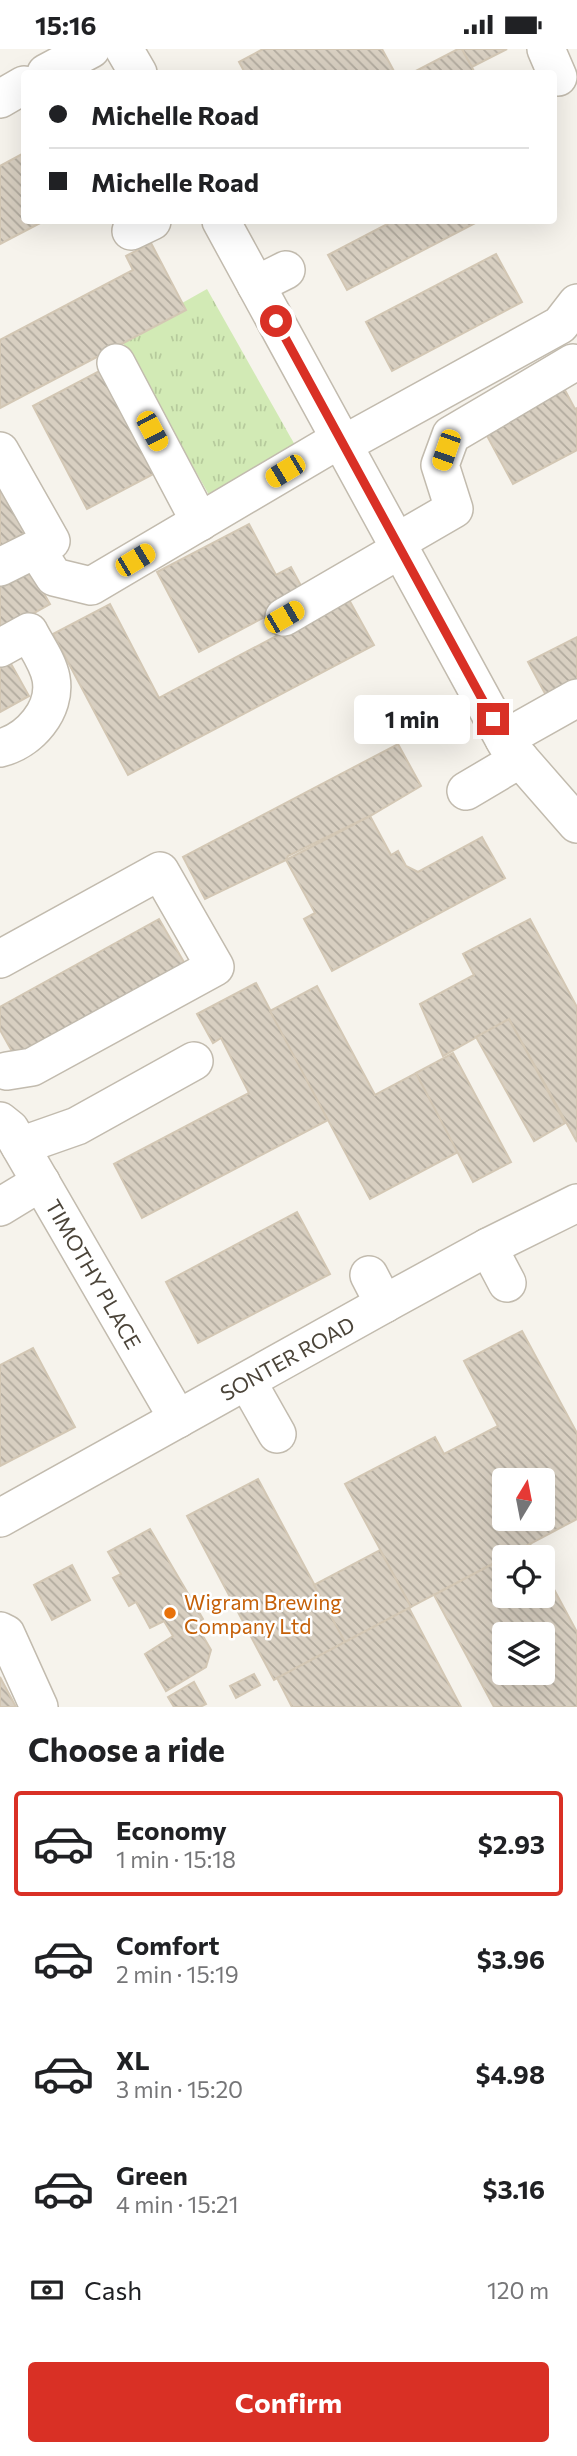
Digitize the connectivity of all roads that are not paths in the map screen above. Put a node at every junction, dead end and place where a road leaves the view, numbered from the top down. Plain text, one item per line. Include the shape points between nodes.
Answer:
1 (91, 49) edge
2 (124, 49) edge
3 (52, 70) edge
4 (136, 70) edge
5 (21, 87) edge
6 (0, 99) edge
7 (224, 224) edge
8 (577, 303) edge
9 (116, 363) dead end
10 (573, 363) dead end
11 (342, 442) junction
12 (0, 451) edge
13 (200, 521) junction
14 (399, 546) junction
15 (36, 549) junction
16 (0, 567) edge
17 (284, 617) dead end
18 (0, 648) edge
19 (577, 698) edge
20 (0, 748) edge
21 (512, 749) junction
22 (466, 791) dead end
23 (577, 824) edge
24 (0, 959) edge
25 (194, 1061) dead end
26 (3, 1065) edge
27 (10, 1132) edge
28 (41, 1182) junction
29 (0, 1207) edge
30 (574, 1212) edge
31 (488, 1247) junction
32 (507, 1283) dead end
33 (247, 1381) junction
34 (178, 1419) junction
35 (277, 1434) dead end
36 (0, 1518) edge
37 (0, 1631) edge
38 (40, 1707) edge

1 - 3 street
2 - 4 street
5 - 6 street
7 - 11 street via 271,278
8 - 11 street via 560,325
9 - 13 street
10 - 14 street via 451,435 440,465 454,509
11 - 13 street
11 - 14 street
12 - 15 street via 51,541
13 - 15 street via 91,586 54,577
14 - 17 street
14 - 21 street
15 - 16 street
18 - 20 street via 29,632 51,678 49,703 36,728 13,745
19 - 21 street
21 - 22 street
21 - 23 street
24 - 26 street via 160,871 215,967 32,1067
25 - 27 street via 76,1126
26 - 27 street
27 - 28 street, TIMOTHY PLACE
28 - 29 street
28 - 34 street, TIMOTHY PLACE
30 - 31 street, SONTER ROAD
31 - 32 street
31 - 33 street, SONTER ROAD via 377,1289
33 - 34 street, SONTER ROAD
33 - 35 street
34 - 36 street, SONTER ROAD
37 - 38 street

